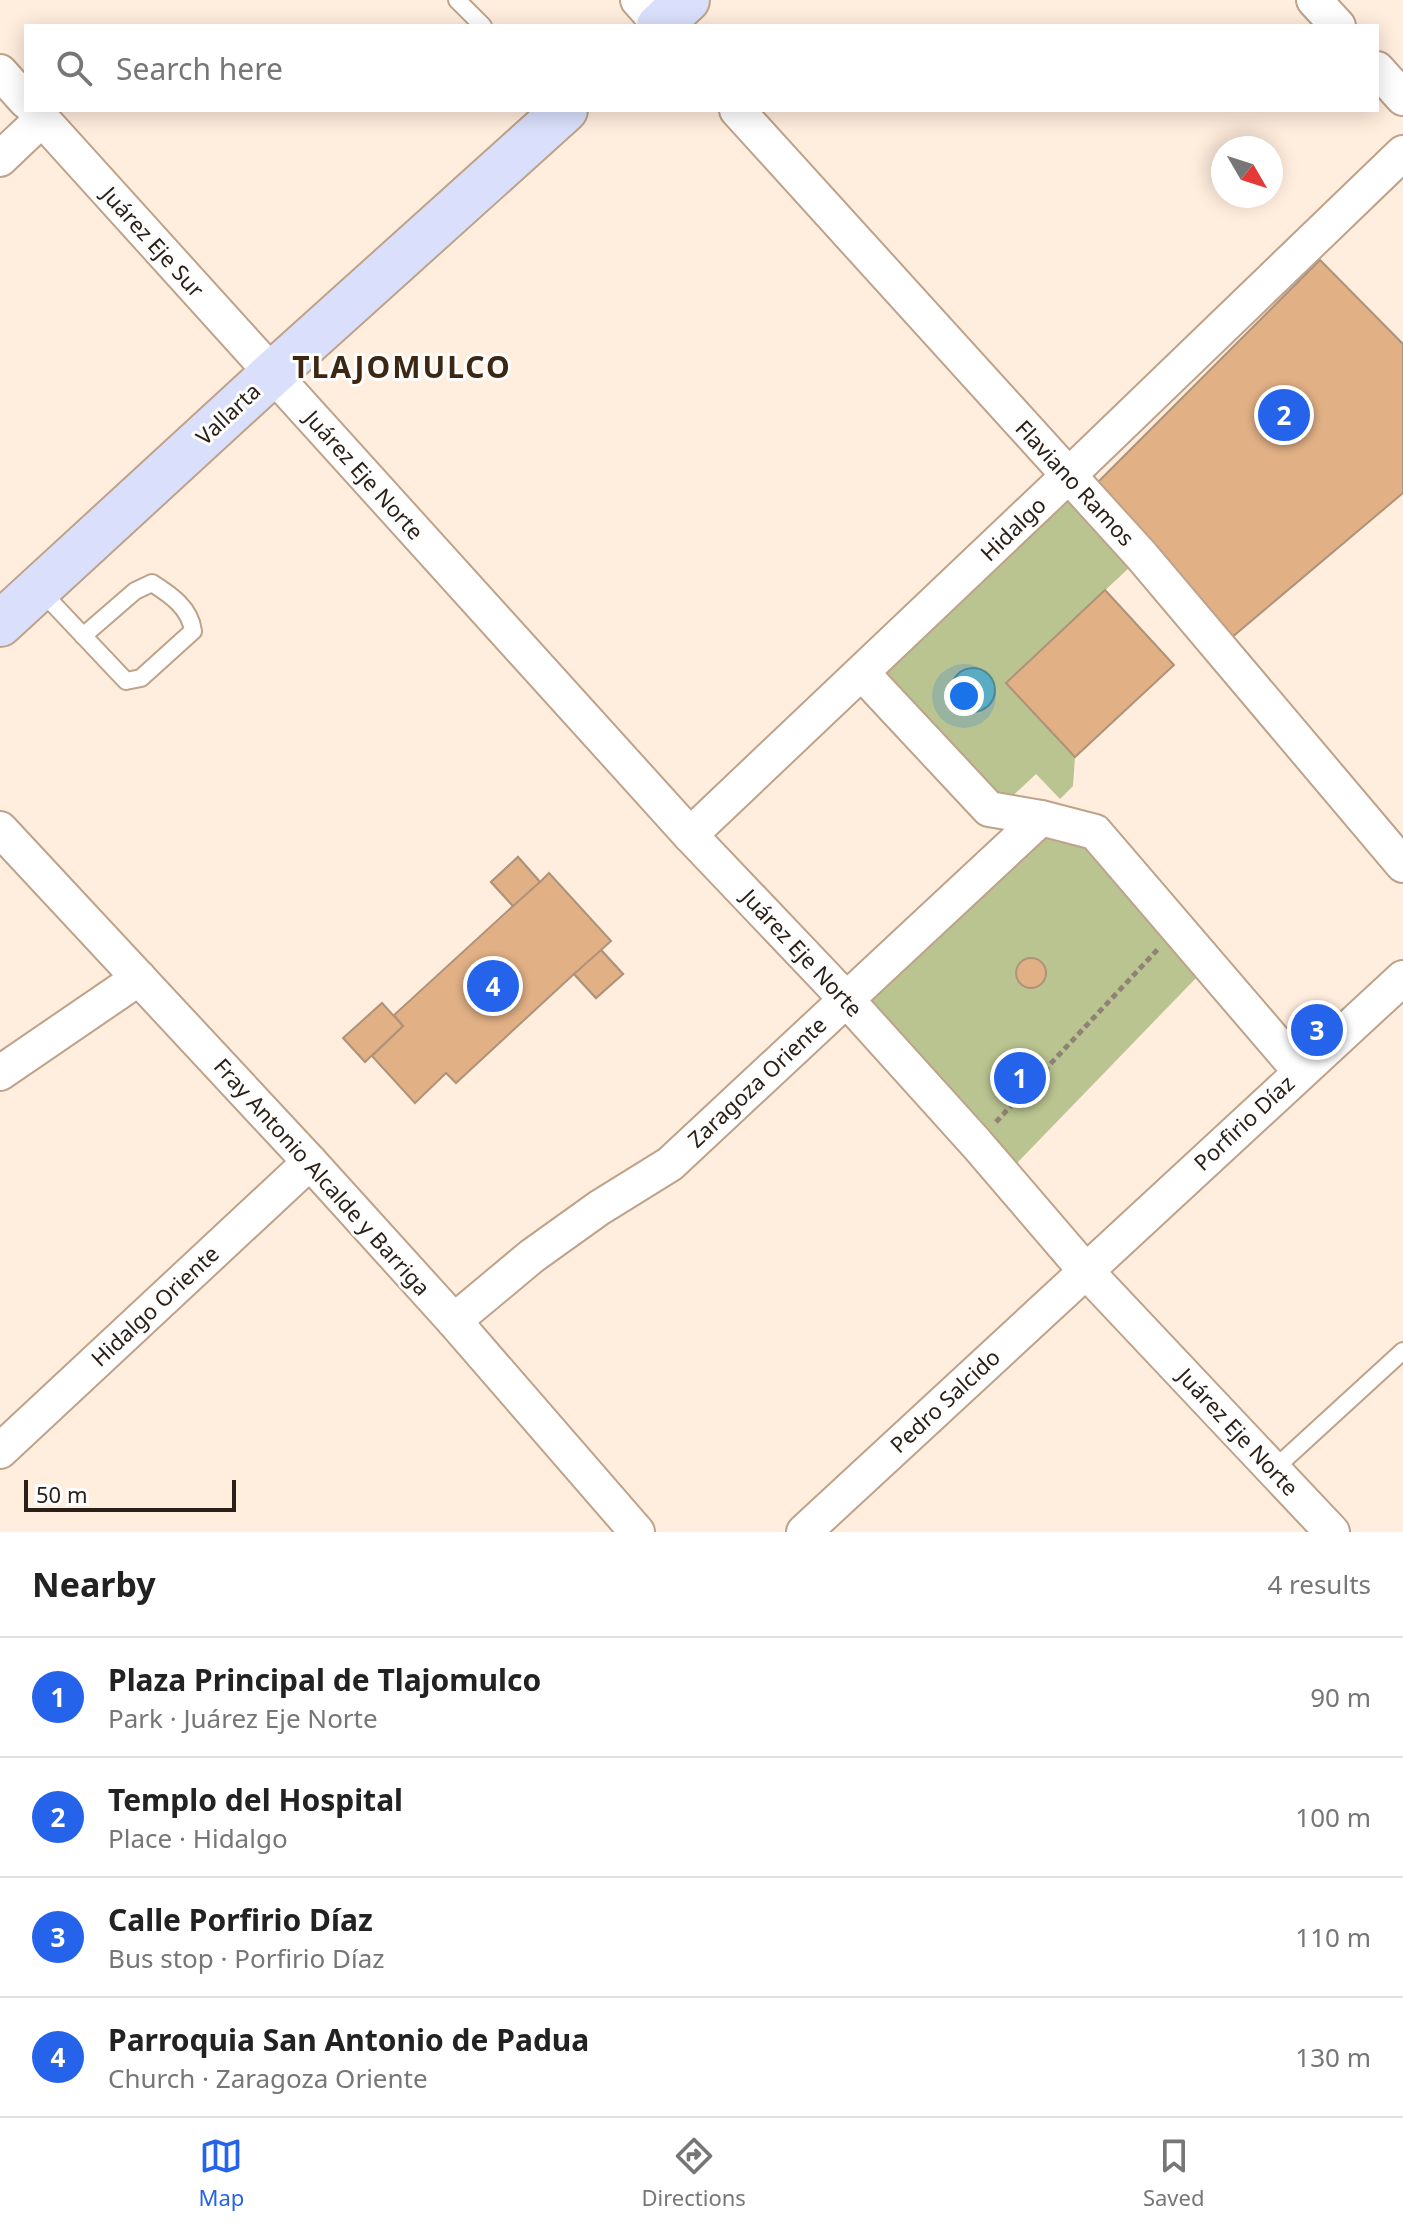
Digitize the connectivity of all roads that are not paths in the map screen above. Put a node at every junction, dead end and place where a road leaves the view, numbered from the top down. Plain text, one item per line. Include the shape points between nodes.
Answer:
1 (457, 0) edge
2 (1314, 0) edge
3 (481, 24) edge
4 (1336, 24) edge
5 (1379, 71) edge
6 (0, 72) edge
7 (1403, 98) edge
8 (24, 99) edge
9 (33, 112) edge
10 (36, 112) edge
11 (559, 112) edge
12 (739, 112) edge
13 (1403, 153) edge
14 (0, 159) edge
15 (272, 374) junction
16 (1067, 477) junction
17 (39, 589) junction
18 (0, 624) edge
19 (83, 636) junction
20 (862, 673) junction
21 (1041, 818) junction
22 (0, 829) edge
23 (690, 835) junction
24 (1403, 865) edge
25 (139, 978) junction
26 (1403, 978) edge
27 (846, 999) junction
28 (1300, 1071) junction
29 (0, 1073) edge
30 (310, 1162) junction
31 (1085, 1270) junction
32 (454, 1321) junction
33 (1403, 1351) edge
34 (0, 1451) edge
35 (1274, 1469) junction
36 (816, 1528) edge
37 (637, 1532) edge
38 (1332, 1532) edge

1 - 3 lane
2 - 4 street
5 - 7 street
6 - 8 street, Juárez Eje Sur
9 - 14 street
10 - 15 street, Juárez Eje Sur
11 - 15 street, Vallarta
12 - 16 street, Flaviano Ramos
13 - 16 street, Hidalgo
15 - 17 street, Vallarta
15 - 23 street, Juárez Eje Norte
16 - 20 street, Hidalgo
16 - 24 street, Flaviano Ramos via 1141,555
17 - 18 street, Vallarta
17 - 19 lane
19 - 19 lane via 135,591 152,583 191,615 193,631 141,678 126,681
20 - 21 street via 989,809
20 - 23 street, Hidalgo
21 - 27 street, Zaragoza Oriente
21 - 28 street via 1095,832
22 - 25 street, Fray Antonio Alcalde y Barriga
23 - 27 street, Juárez Eje Norte
25 - 29 street
25 - 30 street, Fray Antonio Alcalde y Barriga
26 - 28 street, Porfirio Díaz
27 - 31 street, Juárez Eje Norte
27 - 32 street, Zaragoza Oriente via 670,1164 532,1256
28 - 31 street, Porfirio Díaz
30 - 32 street, Fray Antonio Alcalde y Barriga
30 - 34 street, Hidalgo Oriente
31 - 35 street, Juárez Eje Norte
31 - 36 street, Pedro Salcido
32 - 37 street, Fray Antonio Alcalde y Barriga
33 - 35 lane
35 - 38 street, Juárez Eje Norte

